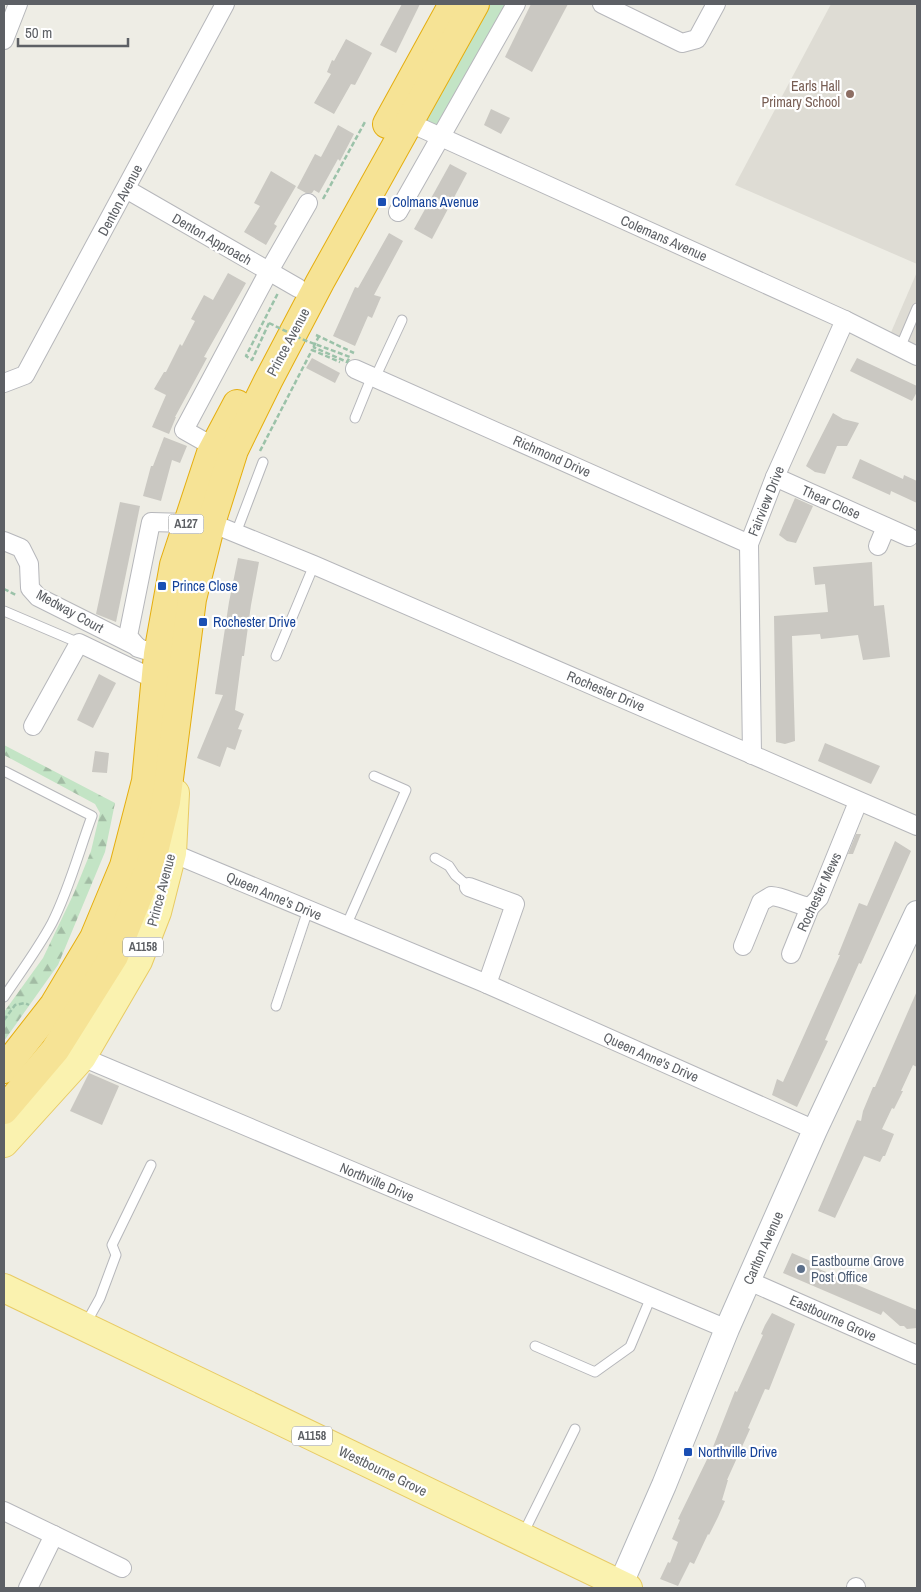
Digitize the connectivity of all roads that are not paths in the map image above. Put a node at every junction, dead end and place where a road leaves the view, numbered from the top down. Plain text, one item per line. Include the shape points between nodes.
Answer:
1 (18, 4) edge
2 (225, 4) edge
3 (453, 4) edge
4 (476, 4) edge
5 (516, 4) edge
6 (602, 4) edge
7 (716, 4) edge
8 (4, 40) edge
9 (410, 123) junction
10 (441, 137) junction
11 (126, 189) junction
12 (315, 202) road end
13 (398, 212) dead end
14 (269, 271) junction
15 (298, 288) junction
16 (917, 308) edge
17 (402, 320) dead end
18 (845, 320) junction
19 (900, 348) junction
20 (917, 356) edge
21 (355, 369) road end
22 (373, 377) junction
23 (4, 383) edge
24 (355, 418) dead end
25 (214, 447) junction
26 (263, 462) dead end
27 (775, 477) junction
28 (199, 523) junction
29 (886, 527) junction
30 (236, 533) junction
31 (909, 537) dead end
32 (4, 540) edge
33 (749, 544) junction
34 (878, 546) dead end
35 (314, 565) junction
36 (4, 611) edge
37 (79, 643) junction
38 (276, 656) dead end
39 (151, 661) junction
40 (178, 709) junction
41 (33, 726) dead end
42 (752, 755) junction
43 (4, 770) edge
44 (374, 776) dead end
45 (858, 802) junction
46 (917, 826) edge
47 (172, 853) junction
48 (435, 858) dead end
49 (468, 887) joint
50 (810, 907) junction
51 (308, 910) junction
52 (917, 913) edge
53 (346, 926) junction
54 (743, 946) dead end
55 (791, 954) dead end
56 (487, 984) junction
57 (4, 997) edge
58 (276, 1006) dead end
59 (82, 1057) junction
60 (4, 1069) edge
61 (4, 1110) edge
62 (815, 1130) junction
63 (4, 1143) edge
64 (151, 1165) dead end
65 (750, 1281) junction
66 (4, 1288) edge
67 (651, 1297) junction
68 (84, 1327) junction
69 (727, 1329) junction
70 (535, 1346) dead end
71 (917, 1355) edge
72 (574, 1429) dead end
73 (4, 1511) edge
74 (54, 1535) junction
75 (522, 1537) junction
76 (122, 1568) dead end
77 (623, 1587) edge
78 (28, 1588) edge

1 - 8 street
2 - 11 street, Denton Avenue
3 - 15 highway, Prince Avenue / A127
4 - 9 highway, Prince Avenue / A127
5 - 10 street
6 - 7 street via 682,43 696,39
9 - 10 street, Colemans Avenue
9 - 28 highway, Prince Avenue / A127 via 308,331 234,450
10 - 13 street
10 - 18 street, Colemans Avenue
11 - 14 street, Denton Approach
11 - 23 street, Denton Avenue via 25,375
12 - 14 street
14 - 15 street, Denton Approach
14 - 25 street via 184,430
15 - 25 highway, Prince Avenue / A127
16 - 19 lane
17 - 22 lane
18 - 19 street, Colemans Avenue
18 - 27 street, Fairview Drive
19 - 20 street, Colemans Avenue
21 - 22 street, Richmond Drive
22 - 24 lane
22 - 33 street, Richmond Drive
25 - 28 highway, Prince Avenue / A127
26 - 30 lane
27 - 29 street, Thear Close
27 - 33 street, Fairview Drive
28 - 30 street, Rochester Drive
28 - 39 highway, Prince Avenue / A127 via 174,565
28 - 40 highway, Prince Avenue / A127
29 - 31 street, Thear Close
29 - 34 street
30 - 35 street, Rochester Drive
32 - 39 street, Medway Court via 20,548 29,564 30,588 38,597
33 - 42 street, Fairview Drive
35 - 38 lane
35 - 42 street, Rochester Drive
36 - 37 lane
37 - 39 street
37 - 41 street
39 - 60 highway, Prince Avenue / A127 via 146,781 124,866 94,938 54,1005
40 - 47 main road, Prince Avenue / A1158
40 - 61 highway, Prince Avenue / A127 via 166,802 151,864 114,956 55,1050
42 - 45 street, Rochester Drive
43 - 57 lane via 92,816 52,922
44 - 53 lane via 406,790
45 - 46 street, Rochester Drive
45 - 50 street, Rochester Mews via 819,898
47 - 51 street, Queen Anne's Drive
47 - 59 main road, Prince Avenue / A1158 via 157,912 138,961
48 - 49 lane via 449,866
49 - 56 street via 515,904
50 - 54 street via 771,896 761,902
50 - 55 street, Rochester Mews
51 - 53 street, Queen Anne's Drive
51 - 58 lane
52 - 62 street, Carlton Avenue
53 - 56 street, Queen Anne's Drive
56 - 62 street, Queen Anne's Drive
59 - 63 main road, Prince Avenue / A1158
59 - 67 street, Northville Drive
62 - 65 street, Carlton Avenue
64 - 68 lane via 112,1245 116,1255 100,1298
65 - 69 street, Carlton Avenue
65 - 71 street, Eastbourne Grove
66 - 68 main road, Westbourne Grove / A1158
67 - 69 street, Northville Drive
67 - 70 lane via 630,1347 595,1372
68 - 75 main road, Westbourne Grove / A1158
69 - 77 street, Carlton Avenue
72 - 75 lane
73 - 74 street
74 - 76 street
74 - 78 street
75 - 77 main road, Westbourne Grove / A1158

